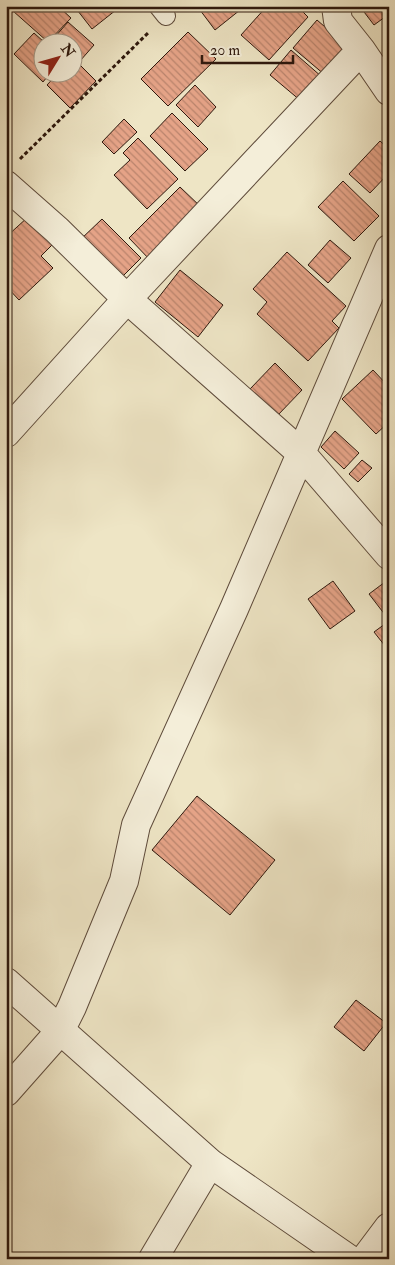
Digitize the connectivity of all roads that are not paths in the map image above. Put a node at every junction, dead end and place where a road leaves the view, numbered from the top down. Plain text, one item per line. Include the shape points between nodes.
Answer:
1 (331, 11) edge
2 (361, 50) junction
3 (389, 91) edge
4 (10, 175) edge
5 (389, 249) edge
6 (127, 299) junction
7 (6, 433) edge
8 (301, 453) junction
9 (389, 555) edge
10 (6, 982) edge
11 (60, 1031) junction
12 (6, 1092) edge
13 (210, 1163) junction
14 (389, 1227) edge
15 (153, 1259) edge
16 (349, 1259) edge
17 (365, 1259) edge

1 - 2 street
2 - 3 street
2 - 6 street
4 - 6 street via 57,230
5 - 8 street
6 - 7 street
6 - 8 street
8 - 9 street
8 - 11 street via 136,825 124,881
10 - 11 street
11 - 12 street
11 - 13 street
13 - 15 street
13 - 16 street
14 - 17 street

